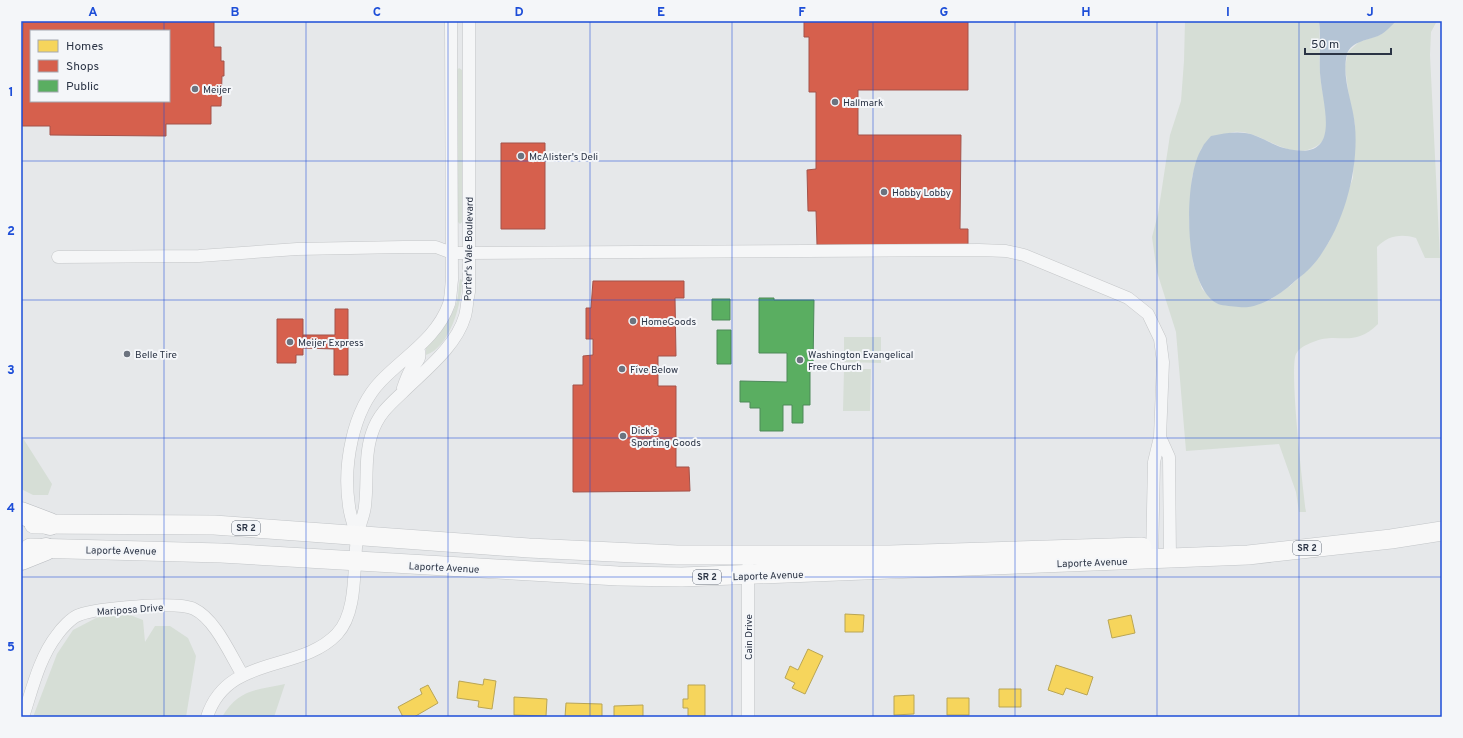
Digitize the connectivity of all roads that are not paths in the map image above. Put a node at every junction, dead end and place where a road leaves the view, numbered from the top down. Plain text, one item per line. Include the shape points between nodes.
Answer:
1 (452, 21) edge
2 (469, 21) edge
3 (452, 253) junction
4 (469, 253) junction
5 (58, 257) dead end
6 (418, 348) junction
7 (399, 396) junction
8 (1160, 437) junction
9 (21, 514) edge
10 (21, 524) edge
11 (50, 524) junction
12 (1442, 530) edge
13 (357, 536) junction
14 (21, 548) edge
15 (46, 549) junction
16 (1161, 552) junction
17 (747, 556) junction
18 (21, 559) edge
19 (355, 562) junction
20 (748, 576) junction
21 (242, 674) junction
22 (23, 717) edge
23 (207, 717) edge
24 (748, 717) edge

1 - 3 street, Porter's Vale Boulevard
2 - 4 street, Porter's Vale Boulevard
3 - 4 street
3 - 5 street via 436,247 404,247 297,249 199,256
3 - 6 street, Porter's Vale Boulevard via 452,280 444,316
4 - 7 street, Porter's Vale Boulevard via 469,292 464,317 456,334 444,351
4 - 8 street via 979,250 1024,255 1128,298 1148,314 1160,339 1163,362
6 - 7 street via 421,355 419,361 411,369
6 - 13 street, Porter's Vale Boulevard via 380,381 365,402 356,425 350,448 349,507
7 - 13 street, Porter's Vale Boulevard via 378,417 371,435 365,507
8 - 16 street via 1154,462
8 - 16 street via 1169,457
9 - 11 highway
10 - 11 main road, Laporte Avenue / SR 2
11 - 13 main road, Laporte Avenue / SR 2 via 214,525
12 - 16 main road, Laporte Avenue / SR 2 via 1391,539 1248,554
13 - 17 main road, Laporte Avenue / SR 2 via 617,553
13 - 19 street, Porter's Vale Boulevard
14 - 15 main road, Laporte Avenue
15 - 18 highway, SR 2
15 - 19 main road, Laporte Avenue / SR 2 via 221,553
16 - 17 main road, Laporte Avenue / SR 2
16 - 20 main road, Laporte Avenue / SR 2
17 - 20 street, Cain Drive
19 - 20 main road, Laporte Avenue / SR 2 via 618,576
19 - 21 street, Porter's Vale Boulevard via 351,604 338,633 324,645 310,652
20 - 24 street, Cain Drive
21 - 22 street, Mariposa Drive via 212,624 193,608 158,605 103,609 77,615 56,636 39,667
21 - 23 street via 218,695

